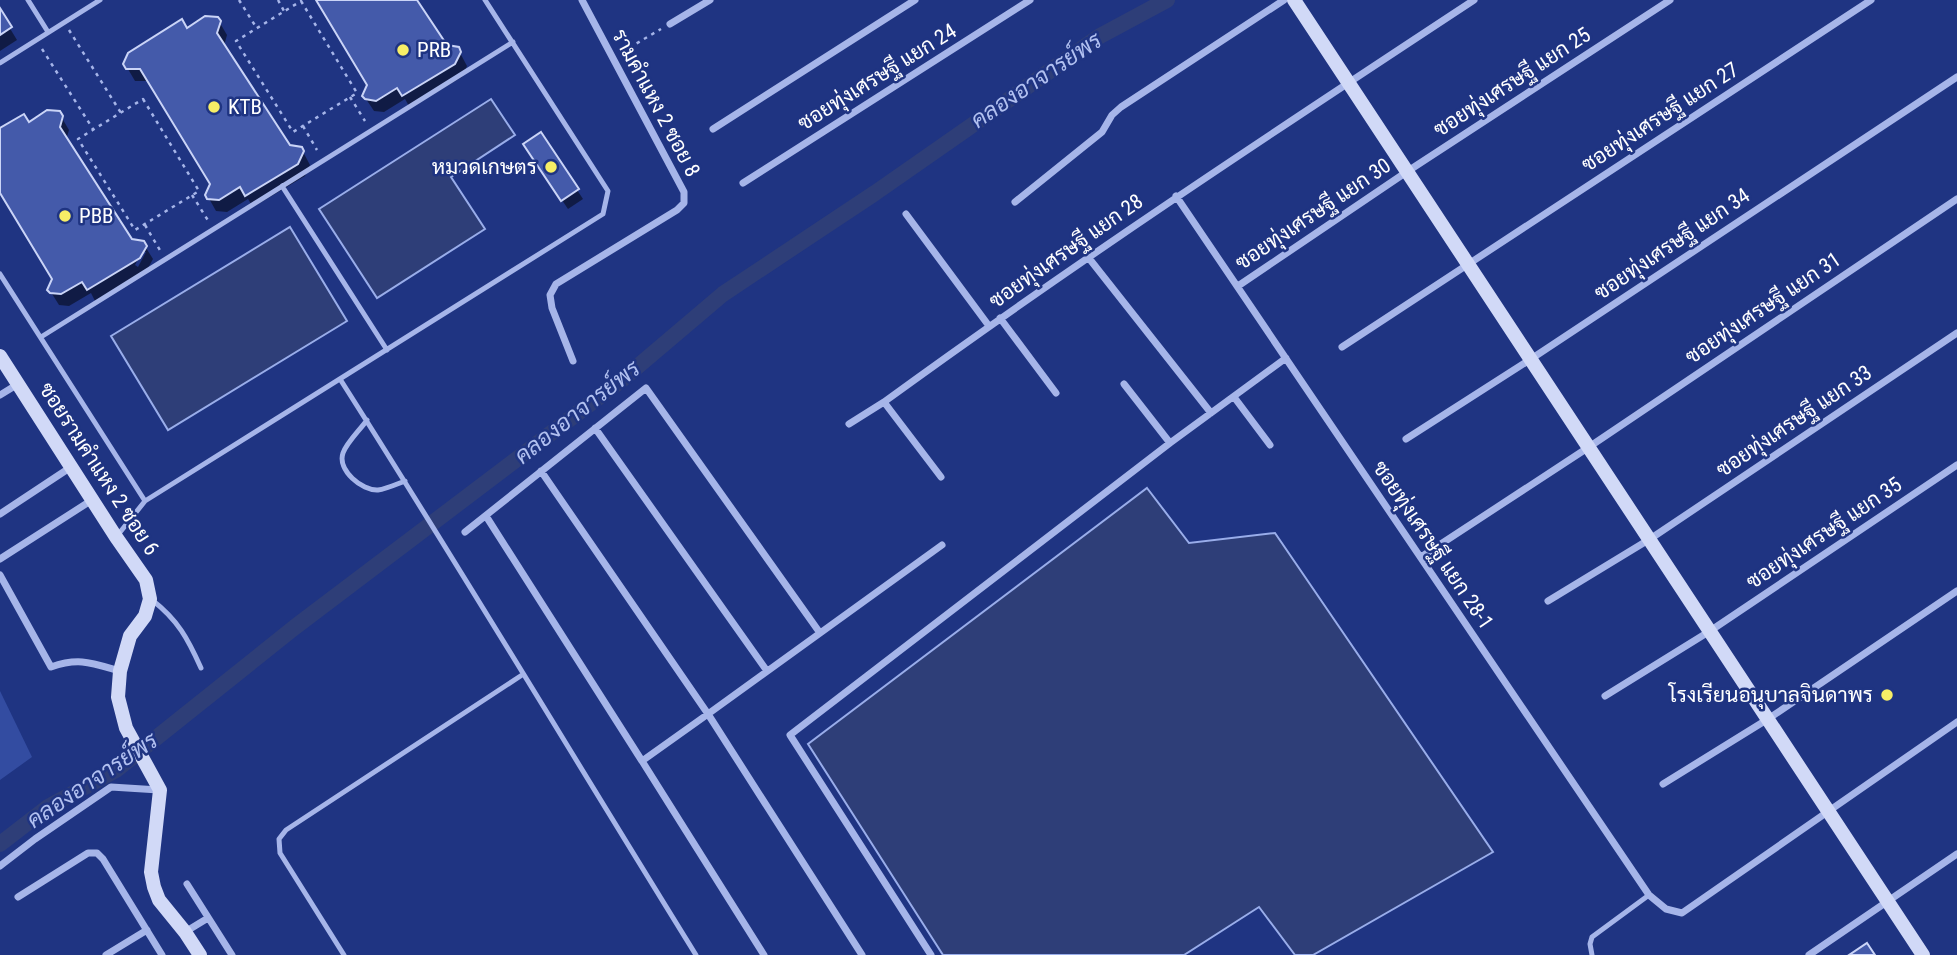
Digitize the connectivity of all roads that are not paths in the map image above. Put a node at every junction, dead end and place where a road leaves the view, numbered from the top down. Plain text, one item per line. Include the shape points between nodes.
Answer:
1 (28, 0) edge
2 (100, 0) edge
3 (485, 0) edge
4 (582, 0) edge
5 (710, 0) edge
6 (915, 0) edge
7 (1030, 0) edge
8 (1284, 0) edge
9 (1294, 0) edge
10 (1474, 0) edge
11 (1670, 0) edge
12 (1871, 0) edge
13 (670, 24) road end
14 (48, 32) junction
15 (513, 42) junction
16 (0, 63) edge
17 (1957, 77) edge
18 (1349, 82) junction
19 (713, 129) dead end
20 (1408, 171) junction
21 (743, 183) dead end
22 (282, 186) junction
23 (1176, 196) junction
24 (1957, 199) edge
25 (1015, 202) dead end
26 (906, 214) dead end
27 (1088, 257) junction
28 (1469, 264) junction
29 (0, 274) edge
30 (1238, 286) junction
31 (1000, 318) junction
32 (989, 326) junction
33 (1957, 333) edge
34 (41, 337) junction
35 (1342, 347) dead end
36 (387, 350) junction
37 (0, 356) edge
38 (1286, 358) junction
39 (1531, 359) junction
40 (573, 361) dead end
41 (340, 379) junction
42 (18, 383) junction
43 (1124, 384) dead end
44 (1056, 393) dead end
45 (0, 395) edge
46 (1234, 397) junction
47 (884, 402) junction
48 (1211, 413) junction
49 (367, 421) junction
50 (849, 424) dead end
51 (595, 428) junction
52 (1406, 439) dead end
53 (1170, 443) junction
54 (1270, 445) dead end
55 (1589, 447) junction
56 (1957, 465) edge
57 (72, 467) junction
58 (541, 471) junction
59 (941, 477) dead end
60 (405, 481) junction
61 (92, 500) junction
62 (145, 500) junction
63 (0, 514) edge
64 (486, 516) junction
65 (465, 532) dead end
66 (116, 537) junction
67 (1650, 539) junction
68 (942, 545) dead end
69 (1421, 557) junction
70 (0, 559) edge
71 (0, 575) edge
72 (1957, 591) edge
73 (150, 598) junction
74 (1548, 601) dead end
75 (1710, 631) junction
76 (820, 633) junction
77 (201, 668) dead end
78 (120, 671) junction
79 (767, 671) junction
80 (522, 675) junction
81 (1605, 696) dead end
82 (708, 714) junction
83 (1769, 719) junction
84 (1957, 722) edge
85 (642, 761) junction
86 (1663, 784) dead end
87 (160, 790) junction
88 (1828, 810) junction
89 (1957, 854) edge
90 (0, 866) edge
91 (187, 884) dead end
92 (1649, 895) junction
93 (18, 897) dead end
94 (1888, 901) junction
95 (208, 918) junction
96 (147, 930) junction
97 (186, 932) junction
98 (106, 955) edge
99 (163, 955) edge
100 (200, 955) edge
101 (232, 955) edge
102 (344, 955) edge
103 (696, 955) edge
104 (764, 955) edge
105 (862, 955) edge
106 (930, 955) edge
107 (1592, 955) edge
108 (1809, 955) edge
109 (1923, 955) edge

1 - 14 lane
2 - 14 lane
3 - 15 lane
4 - 40 street, รามคำแหง 2 ซอย 8 via 684,192 684,202 556,284 550,295 552,308
5 - 13 street
6 - 19 street, ซอยทุ่งเศรษฐี แยก 24
7 - 21 street, ซอยทุ่งเศรษฐี แยก 24
8 - 25 street via 1121,107 1102,132
9 - 18 main road
10 - 18 street, ซอยทุ่งเศรษฐี แยก 28
11 - 20 street, ซอยทุ่งเศรษฐี แยก 25
12 - 28 street, ซอยทุ่งเศรษฐี แยก 27
14 - 16 lane
15 - 22 lane
15 - 36 lane via 608,191 603,214
17 - 39 street, ซอยทุ่งเศรษฐี แยก 34
18 - 20 main road
18 - 23 street, ซอยทุ่งเศรษฐี แยก 28
20 - 28 main road
20 - 30 street, ซอยทุ่งเศรษฐี แยก 30
22 - 34 lane
22 - 36 lane
23 - 27 street, ซอยทุ่งเศรษฐี แยก 28
23 - 30 street, ซอยทุ่งเศรษฐี แยก 28-1
24 - 55 street, ซอยทุ่งเศรษฐี แยก 31
26 - 32 street
27 - 31 street, ซอยทุ่งเศรษฐี แยก 28
27 - 48 street
28 - 35 street, ซอยทุ่งเศรษฐี แยก 27
28 - 39 main road
29 - 34 lane
30 - 38 street, ซอยทุ่งเศรษฐี แยก 28-1
31 - 32 street, ซอยทุ่งเศรษฐี แยก 28
31 - 44 street
32 - 47 street, ซอยทุ่งเศรษฐี แยก 28
33 - 67 street, ซอยทุ่งเศรษฐี แยก 33
34 - 62 lane
36 - 41 lane
37 - 42 main road, ซอยรามคำแหง 2 ซอย 6
38 - 46 street
38 - 69 street, ซอยทุ่งเศรษฐี แยก 28-1
39 - 52 street, ซอยทุ่งเศรษฐี แยก 34
39 - 55 main road
41 - 49 lane
41 - 62 lane
42 - 45 street
42 - 57 main road, ซอยรามคำแหง 2 ซอย 6
43 - 53 street
46 - 48 street
46 - 54 street
47 - 50 street, ซอยทุ่งเศรษฐี แยก 28
47 - 59 street
48 - 53 street
49 - 60 lane
49 - 60 lane via 343,452 342,464 362,485 377,490
51 - 58 street
51 - 76 street via 646,388
51 - 79 street
53 - 106 street via 790,735
55 - 67 main road
55 - 69 street, ซอยทุ่งเศรษฐี แยก 31
56 - 75 street, ซอยทุ่งเศรษฐี แยก 35
57 - 61 main road, ซอยรามคำแหง 2 ซอย 6
57 - 63 street
58 - 64 street
58 - 82 street
60 - 80 lane
61 - 66 main road, ซอยรามคำแหง 2 ซอย 6
61 - 70 street
62 - 66 lane
64 - 65 street
64 - 85 street
66 - 73 main road, ซอยรามคำแหง 2 ซอย 6 via 146,580
67 - 74 street, ซอยทุ่งเศรษฐี แยก 33
67 - 75 main road
68 - 76 street
69 - 92 street, ซอยทุ่งเศรษฐี แยก 28-1
71 - 78 street via 51,667 83,660
72 - 83 street
73 - 77 lane via 170,614
73 - 78 main road via 145,616 130,636
75 - 81 street, ซอยทุ่งเศรษฐี แยก 35
75 - 83 main road
76 - 79 street
78 - 87 main road via 118,697 126,728
79 - 82 street
80 - 102 lane via 286,830 279,839 280,853
80 - 103 lane
82 - 85 street
82 - 105 street
83 - 86 street
83 - 88 main road
84 - 88 street
85 - 104 street
87 - 90 street via 111,787
87 - 97 main road via 151,872 159,900
88 - 92 street, ซอยทุ่งเศรษฐี แยก 28-1 via 1682,913 1666,909
88 - 94 main road
89 - 94 street
91 - 95 street
92 - 107 lane via 1592,937
93 - 96 street via 88,853 97,853
94 - 108 street
94 - 109 main road
95 - 97 street
95 - 101 street
96 - 98 street
96 - 99 street
97 - 100 main road

